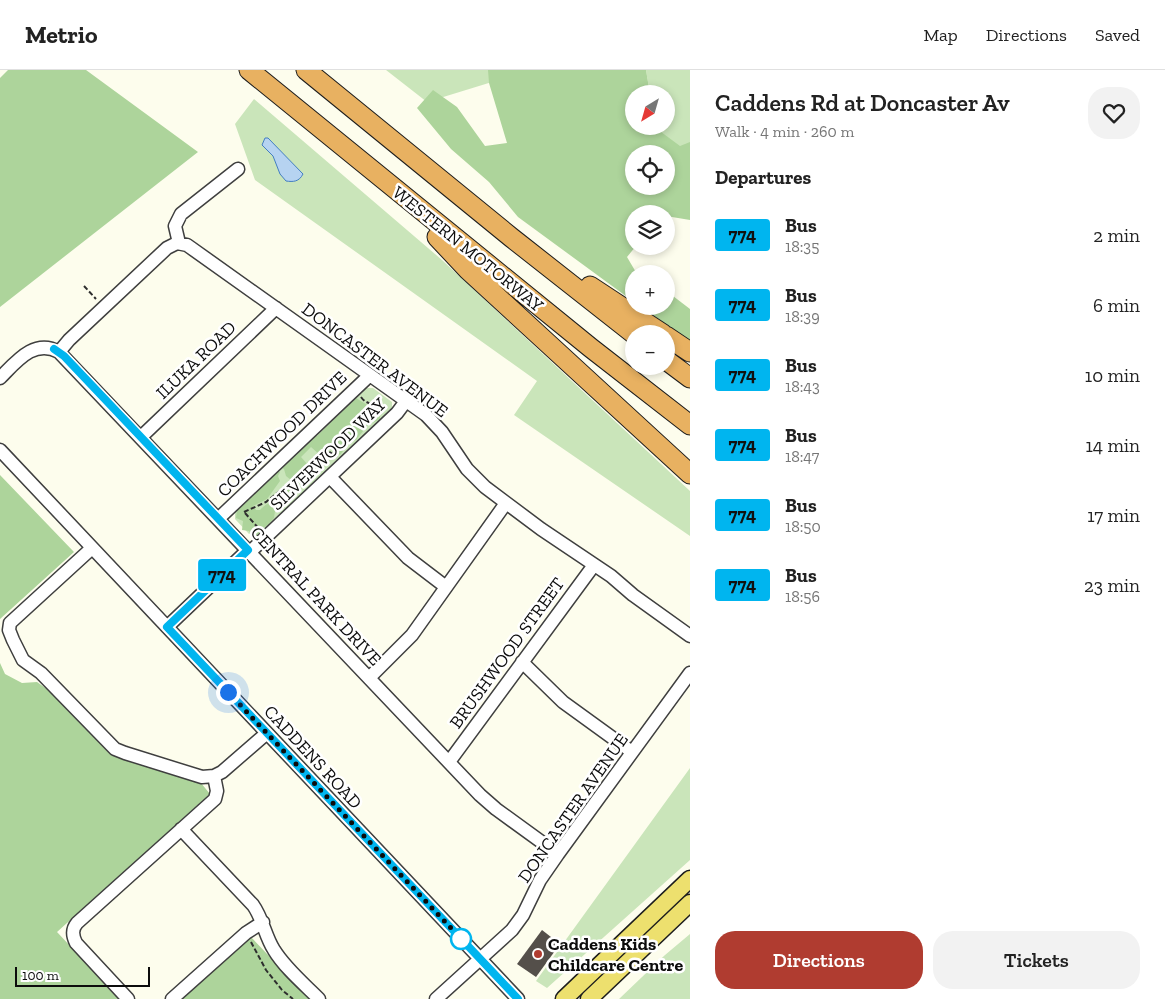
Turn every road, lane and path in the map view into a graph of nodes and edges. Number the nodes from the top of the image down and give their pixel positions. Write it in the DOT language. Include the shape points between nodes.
graph roads {
  1 [pos="249,70"];
  2 [pos="306,70"];
  3 [pos="238,169"];
  4 [pos="381,179"];
  5 [pos="512,238"];
  6 [pos="179,243"];
  7 [pos="84,286"];
  8 [pos="100,303"];
  9 [pos="276,308"];
  10 [pos="650,325"];
  11 [pos="625,327"];
  12 [pos="675,342"];
  13 [pos="59,352"];
  14 [pos="690,352"];
  15 [pos="675,367"];
  16 [pos="370,375"];
  17 [pos="0,378"];
  18 [pos="690,378"];
  19 [pos="356,390"];
  20 [pos="406,401"];
  21 [pos="393,414"];
  22 [pos="690,425"];
  23 [pos="141,437"];
  24 [pos="0,450"];
  25 [pos="342,460"];
  26 [pos="303,472"];
  27 [pos="690,474"];
  28 [pos="330,476"];
  29 [pos="310,484"];
  30 [pos="506,504"];
  31 [pos="240,508"];
  32 [pos="244,512"];
  33 [pos="218,519"];
  34 [pos="265,535"];
  35 [pos="92,548"];
  36 [pos="249,551"];
  37 [pos="594,565"];
  38 [pos="446,586"];
  39 [pos="167,627"];
  40 [pos="690,636"];
  41 [pos="522,662"];
  42 [pos="690,673"];
  43 [pos="369,678"];
  44 [pos="267,733"];
  45 [pos="632,752"];
  46 [pos="449,762"];
  47 [pos="214,776"];
  48 [pos="182,829"];
  49 [pos="558,854"];
  50 [pos="690,879"];
  51 [pos="690,902"];
  52 [pos="263,922"];
  53 [pos="249,937"];
  54 [pos="480,960"];
  55 [pos="128,999"];
  56 [pos="172,999"];
  57 [pos="293,999"];
  58 [pos="319,999"];
  59 [pos="436,999"];
  60 [pos="518,999"];
  61 [pos="564,999"];
  62 [pos="589,999"];
  1 -- 4 [label="highway, WESTERN MOTORWAY"];
  2 -- 5 [label="highway, WESTERN MOTORWAY"];
  3 -- 6 [label="street" via="181,214 175,226"];
  4 -- 22 [label="highway, WESTERN MOTORWAY"];
  4 -- 27 [label="highway" via="468,270"];
  5 -- 10 [label="highway"];
  5 -- 11 [label="highway, WESTERN MOTORWAY"];
  6 -- 9 [label="street, DONCASTER AVENUE" via="191,247"];
  6 -- 13 [label="street" via="163,251"];
  7 -- 8 [label="path"];
  9 -- 16 [label="street, DONCASTER AVENUE"];
  9 -- 23 [label="street, ILUKA ROAD"];
  12 -- 14 [label="highway"];
  13 -- 17 [label="street" via="45,347 34,349"];
  13 -- 23 [label="street, CENTRAL PARK DRIVE"];
  15 -- 18 [label="highway"];
  16 -- 20 [label="street, DONCASTER AVENUE"];
  16 -- 33 [label="street, COACHWOOD DRIVE"];
  19 -- 21 [label="path" via="364,401 380,405"];
  20 -- 28 [label="street, SILVERWOOD WAY"];
  20 -- 30 [label="street, DONCASTER AVENUE" via="434,423 472,475"];
  23 -- 33 [label="street, CENTRAL PARK DRIVE"];
  24 -- 35 [label="street, CADDENS ROAD"];
  25 -- 26 [label="path" via="328,451"];
  26 -- 29 [label="path"];
  26 -- 32 [label="path" via="266,502"];
  28 -- 36 [label="street, SILVERWOOD WAY"];
  28 -- 38 [label="street" via="398,549"];
  30 -- 37 [label="street, DONCASTER AVENUE"];
  30 -- 38 [label="street"];
  31 -- 32 [label="path"];
  32 -- 34 [label="path"];
  33 -- 36 [label="street, CENTRAL PARK DRIVE"];
  35 -- 39 [label="street, CADDENS ROAD"];
  35 -- 47 [label="street" via="10,623 9,630 22,660 41,673 115,749 199,776"];
  36 -- 39 [label="street, SILVERWOOD WAY"];
  36 -- 43 [label="street, CENTRAL PARK DRIVE"];
  37 -- 40 [label="street, DONCASTER AVENUE"];
  37 -- 41 [label="street, BRUSHWOOD STREET"];
  38 -- 43 [label="street" via="406,642"];
  39 -- 44 [label="street, CADDENS ROAD"];
  41 -- 45 [label="street" via="563,702"];
  41 -- 46 [label="street, BRUSHWOOD STREET"];
  42 -- 45 [label="street, DONCASTER AVENUE"];
  43 -- 46 [label="street, CENTRAL PARK DRIVE"];
  44 -- 47 [label="street" via="226,770"];
  44 -- 54 [label="street, CADDENS ROAD"];
  45 -- 49 [label="street, DONCASTER AVENUE"];
  46 -- 49 [label="street, CENTRAL PARK DRIVE" via="490,804"];
  47 -- 48 [label="street" via="217,791 214,799"];
  48 -- 52 [label="street" via="252,905"];
  48 -- 55 [label="street" via="74,928 76,943"];
  49 -- 54 [label="street, DONCASTER AVENUE" via="540,880 520,920"];
  50 -- 61 [label="main road"];
  51 -- 62 [label="main road"];
  52 -- 56 [label="street"];
  52 -- 58 [label="street" via="276,954"];
  53 -- 57 [label="path" via="262,966"];
  54 -- 59 [label="street, DONCASTER AVENUE"];
  54 -- 60 [label="street, CADDENS ROAD"];
}
